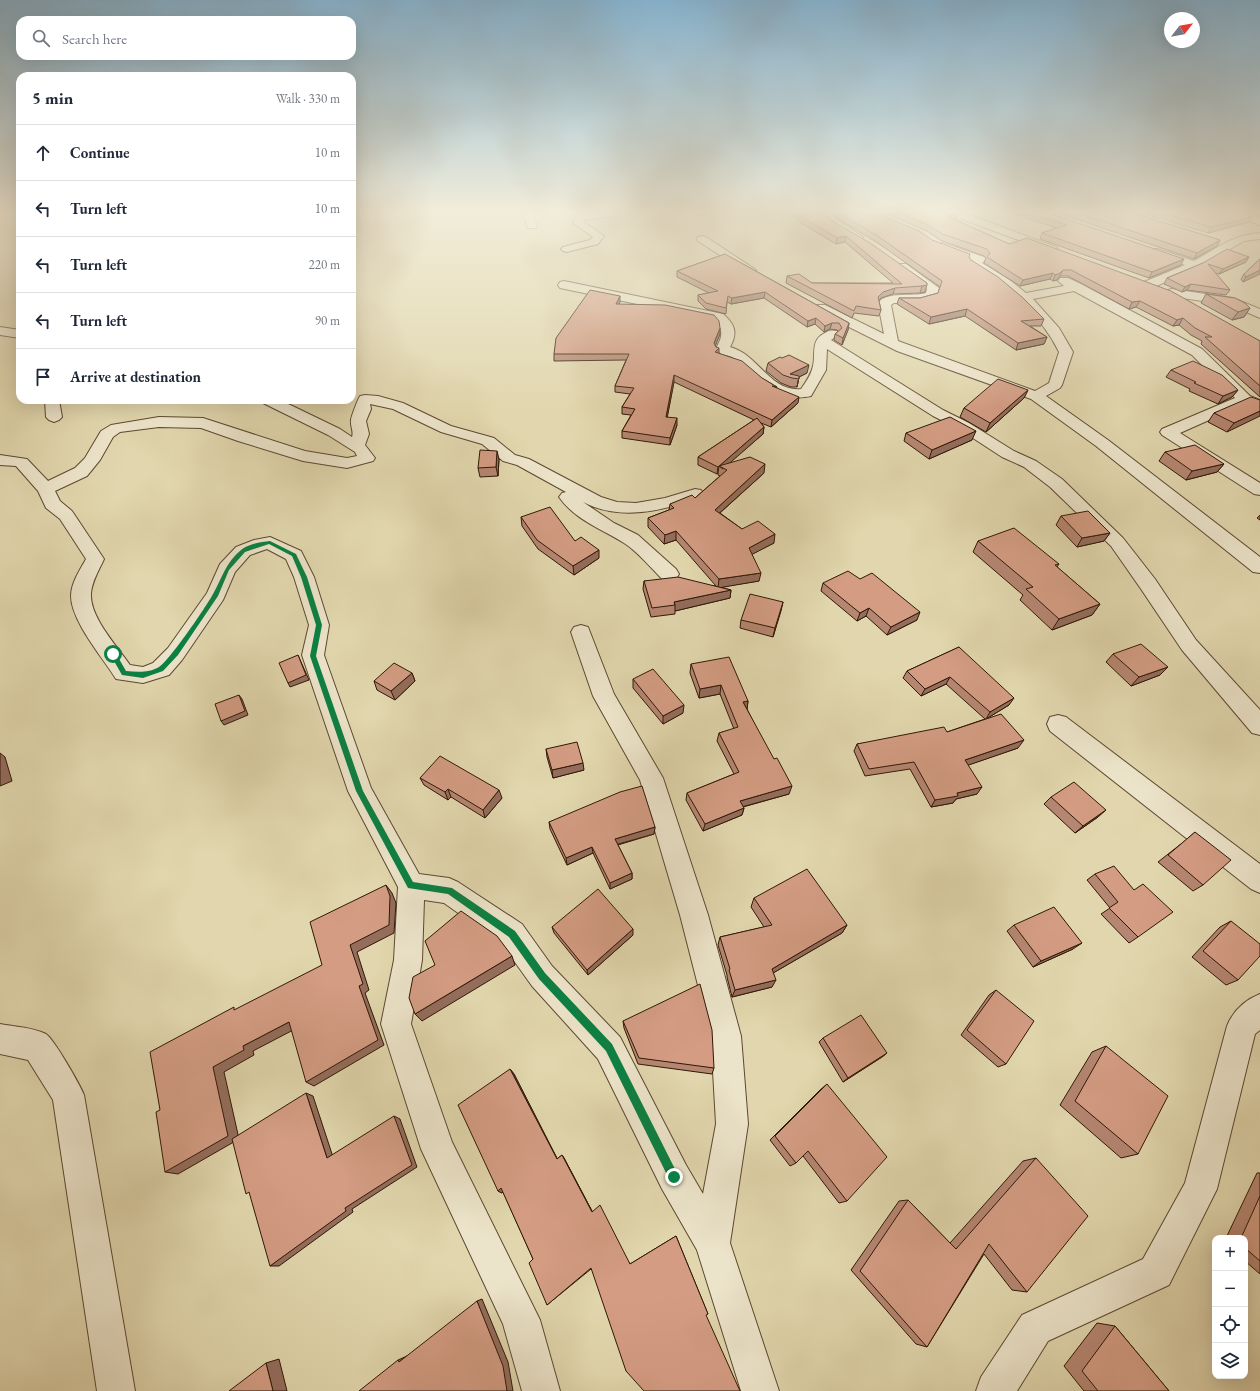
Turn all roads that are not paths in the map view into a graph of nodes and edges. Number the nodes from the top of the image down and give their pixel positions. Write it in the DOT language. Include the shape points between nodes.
graph roads {
  1 [pos="919,278"];
  2 [pos="1000,278"];
  3 [pos="1165,278"];
  4 [pos="1134,279"];
  5 [pos="1064,281"];
  6 [pos="1148,285"];
  7 [pos="564,286"];
  8 [pos="1077,287"];
  9 [pos="1172,293"];
  10 [pos="1024,296"];
  11 [pos="808,301"];
  12 [pos="1204,311"];
  13 [pos="1260,314"];
  14 [pos="863,329"];
  15 [pos="0,331"];
  16 [pos="16,333"];
  17 [pos="823,341"];
  18 [pos="892,343"];
  19 [pos="1036,396"];
  20 [pos="1245,399"];
  21 [pos="52,404"];
  22 [pos="276,404"];
  23 [pos="1260,405"];
  24 [pos="54,417"];
  25 [pos="357,446"];
  26 [pos="0,460"];
  27 [pos="557,481"];
  28 [pos="46,489"];
  29 [pos="1260,490"];
  30 [pos="695,494"];
  31 [pos="1260,567"];
  32 [pos="669,574"];
  33 [pos="581,632"];
  34 [pos="1058,724"];
  35 [pos="1260,726"];
  36 [pos="1260,880"];
  37 [pos="411,886"];
  38 [pos="1260,1009"];
  39 [pos="0,1039"];
  40 [pos="712,1243"];
  41 [pos="116,1391"];
  42 [pos="541,1391"];
  43 [pos="760,1391"];
  44 [pos="995,1391"];
  1 -- 18 [label="street" via="933,288 932,295 918,299 892,299 884,303"];
  2 -- 10 [label="street"];
  3 -- 6 [label="street"];
  4 -- 6 [label="street"];
  5 -- 8 [label="street"];
  6 -- 9 [label="street"];
  7 -- 17 [label="street" via="718,317 729,329 728,339 722,350 734,352 743,358 768,382 784,393 806,393 820,367 819,348"];
  8 -- 10 [label="street"];
  8 -- 20 [label="street" via="1197,352"];
  9 -- 12 [label="street"];
  9 -- 13 [label="street" via="1233,302"];
  10 -- 19 [label="street" via="1053,329 1066,352 1055,385"];
  11 -- 14 [label="street"];
  14 -- 17 [label="street" via="840,331"];
  14 -- 18 [label="street"];
  15 -- 16 [label="street"];
  17 -- 35 [label="street" via="938,413 1030,464 1056,482 1117,542 1189,645"];
  18 -- 19 [label="street"];
  19 -- 31 [label="street" via="1102,442"];
  20 -- 23 [label="street"];
  20 -- 29 [label="street" via="1168,432"];
  21 -- 24 [label="street"];
  22 -- 25 [label="street"];
  25 -- 27 [label="street" via="361,434 358,421 365,399 378,400 398,406 446,429 488,441 509,458 523,462"];
  25 -- 28 [label="street" via="367,458 347,463 304,456 203,423 159,422 116,428 107,434 92,460 81,472"];
  26 -- 28 [label="street" via="21,462"];
  27 -- 30 [label="street" via="595,501 624,507 636,508 668,503"];
  27 -- 32 [label="street" via="563,492 582,510 608,527 632,538"];
  28 -- 37 [label="street" via="52,504 66,515 95,559 81,596 85,614 124,673 143,675 161,669 175,654 216,595 227,569 243,551 270,543 294,555 304,577 319,625 313,656 360,791"];
  33 -- 40 [label="street" via="604,696 651,778 694,915 726,1036 732,1124"];
  34 -- 36 [label="street"];
  37 -- 40 [label="street" via="449,891 512,934 542,976 609,1048 674,1177"];
  37 -- 42 [label="street" via="408,960 396,1024 438,1149 521,1320"];
  38 -- 44 [label="street" via="1242,1026 1200,1189 1156,1272 1035,1328"];
  39 -- 41 [label="street" via="36,1046 68,1095"];
  40 -- 43 [label="street"];
}
